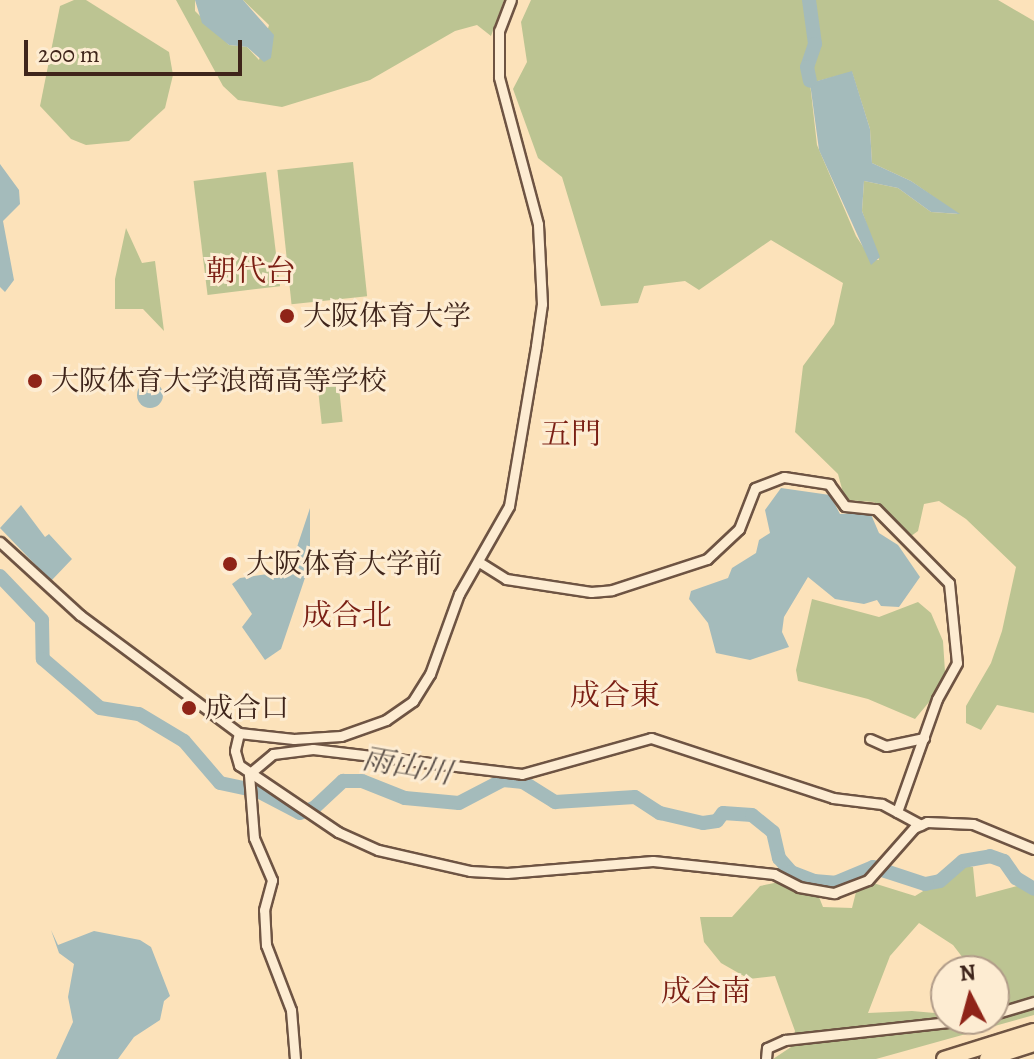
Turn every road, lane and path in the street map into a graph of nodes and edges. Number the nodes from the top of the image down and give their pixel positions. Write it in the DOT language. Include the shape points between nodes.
graph roads {
  1 [pos="511,0"];
  2 [pos="0,542"];
  3 [pos="479,562"];
  4 [pos="239,733"];
  5 [pos="924,738"];
  6 [pos="870,739"];
  7 [pos="249,774"];
  8 [pos="897,812"];
  9 [pos="921,825"];
  10 [pos="1034,849"];
  11 [pos="1034,1002"];
  12 [pos="1010,1009"];
  13 [pos="930,1024"];
  14 [pos="1034,1031"];
  15 [pos="1034,1044"];
  16 [pos="295,1059"];
  17 [pos="766,1059"];
  18 [pos="944,1059"];
  19 [pos="987,1059"];
  1 -- 3 [label="street" via="499,31 499,77 536,212 542,304 511,497"];
  2 -- 4 [label="street" via="80,615"];
  3 -- 4 [label="street" via="459,594 423,688 402,711 341,736 294,739"];
  3 -- 5 [label="street" via="506,579 591,592 621,588 707,559 739,529 755,488 784,477 829,484 845,506 876,509 949,583 957,663"];
  4 -- 7 [label="street" via="236,759"];
  5 -- 6 [label="street" via="886,746"];
  5 -- 8 [label="street"];
  7 -- 8 [label="street" via="273,754 298,749 532,773 651,738 833,798 882,804"];
  7 -- 9 [label="street" via="359,843 488,873 653,861 774,874 799,887 834,893 868,880"];
  7 -- 16 [label="street" via="254,838 272,880 264,910 266,945 291,1010"];
  8 -- 9 [label="street"];
  9 -- 10 [label="street" via="973,824"];
  11 -- 12 [label="street"];
  13 -- 17 [label="street" via="785,1040 767,1048"];
  14 -- 18 [label="highway"];
  15 -- 19 [label="highway"];
}
